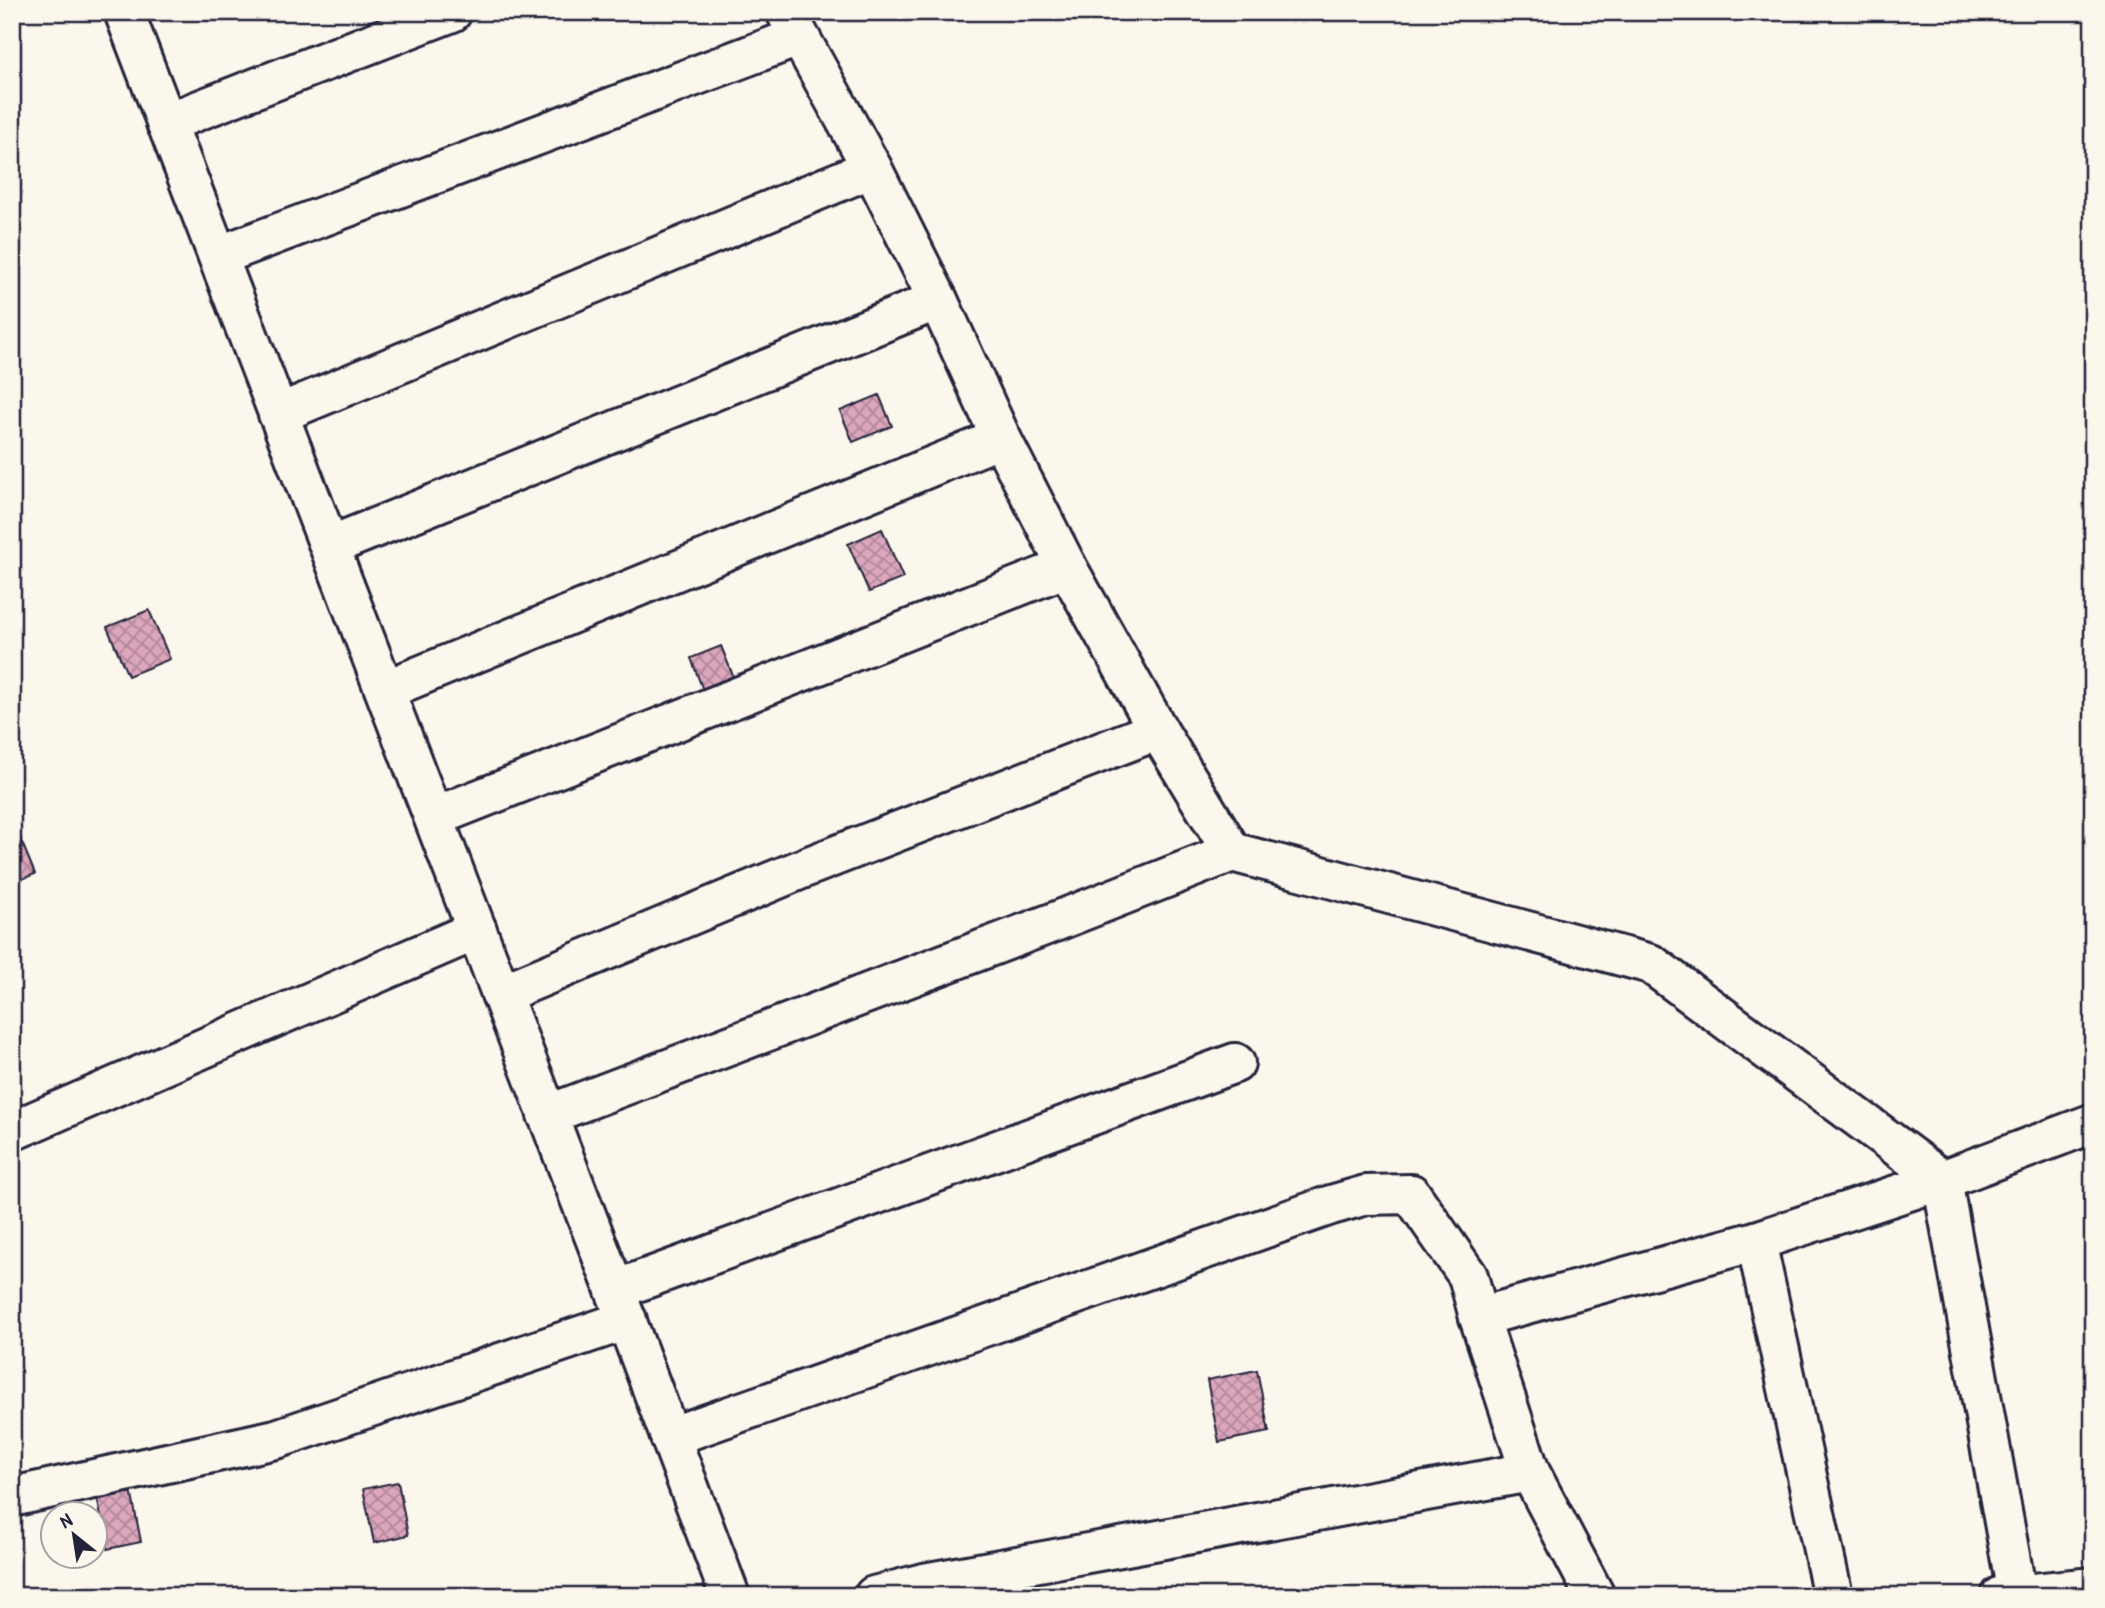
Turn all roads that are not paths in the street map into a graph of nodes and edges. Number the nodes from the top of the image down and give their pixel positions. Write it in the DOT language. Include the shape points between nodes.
graph roads {
  1 [pos="124,12"];
  2 [pos="452,12"];
  3 [pos="792,25"];
  4 [pos="166,123"];
  5 [pos="872,168"];
  6 [pos="218,256"];
  7 [pos="938,300"];
  8 [pos="278,414"];
  9 [pos="1001,438"];
  10 [pos="330,546"];
  11 [pos="1068,567"];
  12 [pos="385,690"];
  13 [pos="1158,730"];
  14 [pos="434,817"];
  15 [pos="1232,852"];
  16 [pos="477,930"];
  17 [pos="501,994"];
  18 [pos="1235,1063"];
  19 [pos="547,1115"];
  20 [pos="2091,1124"];
  21 [pos="12,1131"];
  22 [pos="1942,1180"];
  23 [pos="1756,1241"];
  24 [pos="621,1305"];
  25 [pos="1479,1317"];
  26 [pos="670,1437"];
  27 [pos="1530,1472"];
  28 [pos="12,1497"];
  29 [pos="2093,1587"];
  30 [pos="2009,1595"];
  31 [pos="730,1596"];
  32 [pos="874,1596"];
  33 [pos="1595,1596"];
  34 [pos="1833,1596"];
  1 -- 4 [label="street"];
  2 -- 4 [label="street"];
  3 -- 5 [label="street"];
  3 -- 6 [label="street"];
  4 -- 6 [label="street"];
  5 -- 7 [label="street"];
  5 -- 8 [label="street"];
  6 -- 8 [label="street"];
  7 -- 9 [label="street"];
  7 -- 10 [label="street"];
  8 -- 10 [label="street"];
  9 -- 11 [label="street"];
  9 -- 12 [label="street"];
  10 -- 12 [label="street"];
  11 -- 13 [label="street"];
  11 -- 14 [label="street"];
  12 -- 14 [label="street"];
  13 -- 15 [label="street"];
  13 -- 17 [label="street" via="810,866"];
  14 -- 16 [label="street"];
  15 -- 19 [label="street"];
  15 -- 22 [label="street" via="1651,964"];
  16 -- 17 [label="street"];
  16 -- 21 [label="street"];
  17 -- 19 [label="street"];
  18 -- 24 [label="street"];
  19 -- 24 [label="street"];
  20 -- 22 [label="street"];
  22 -- 23 [label="street"];
  22 -- 30 [label="street"];
  23 -- 25 [label="street"];
  23 -- 34 [label="street"];
  24 -- 26 [label="street"];
  24 -- 28 [label="street" via="276,1439"];
  25 -- 26 [label="street" via="1468,1276 1410,1194 1366,1195"];
  25 -- 27 [label="street"];
  26 -- 31 [label="street"];
  27 -- 32 [label="street" via="923,1583"];
  27 -- 33 [label="street"];
  29 -- 30 [label="street"];
}
